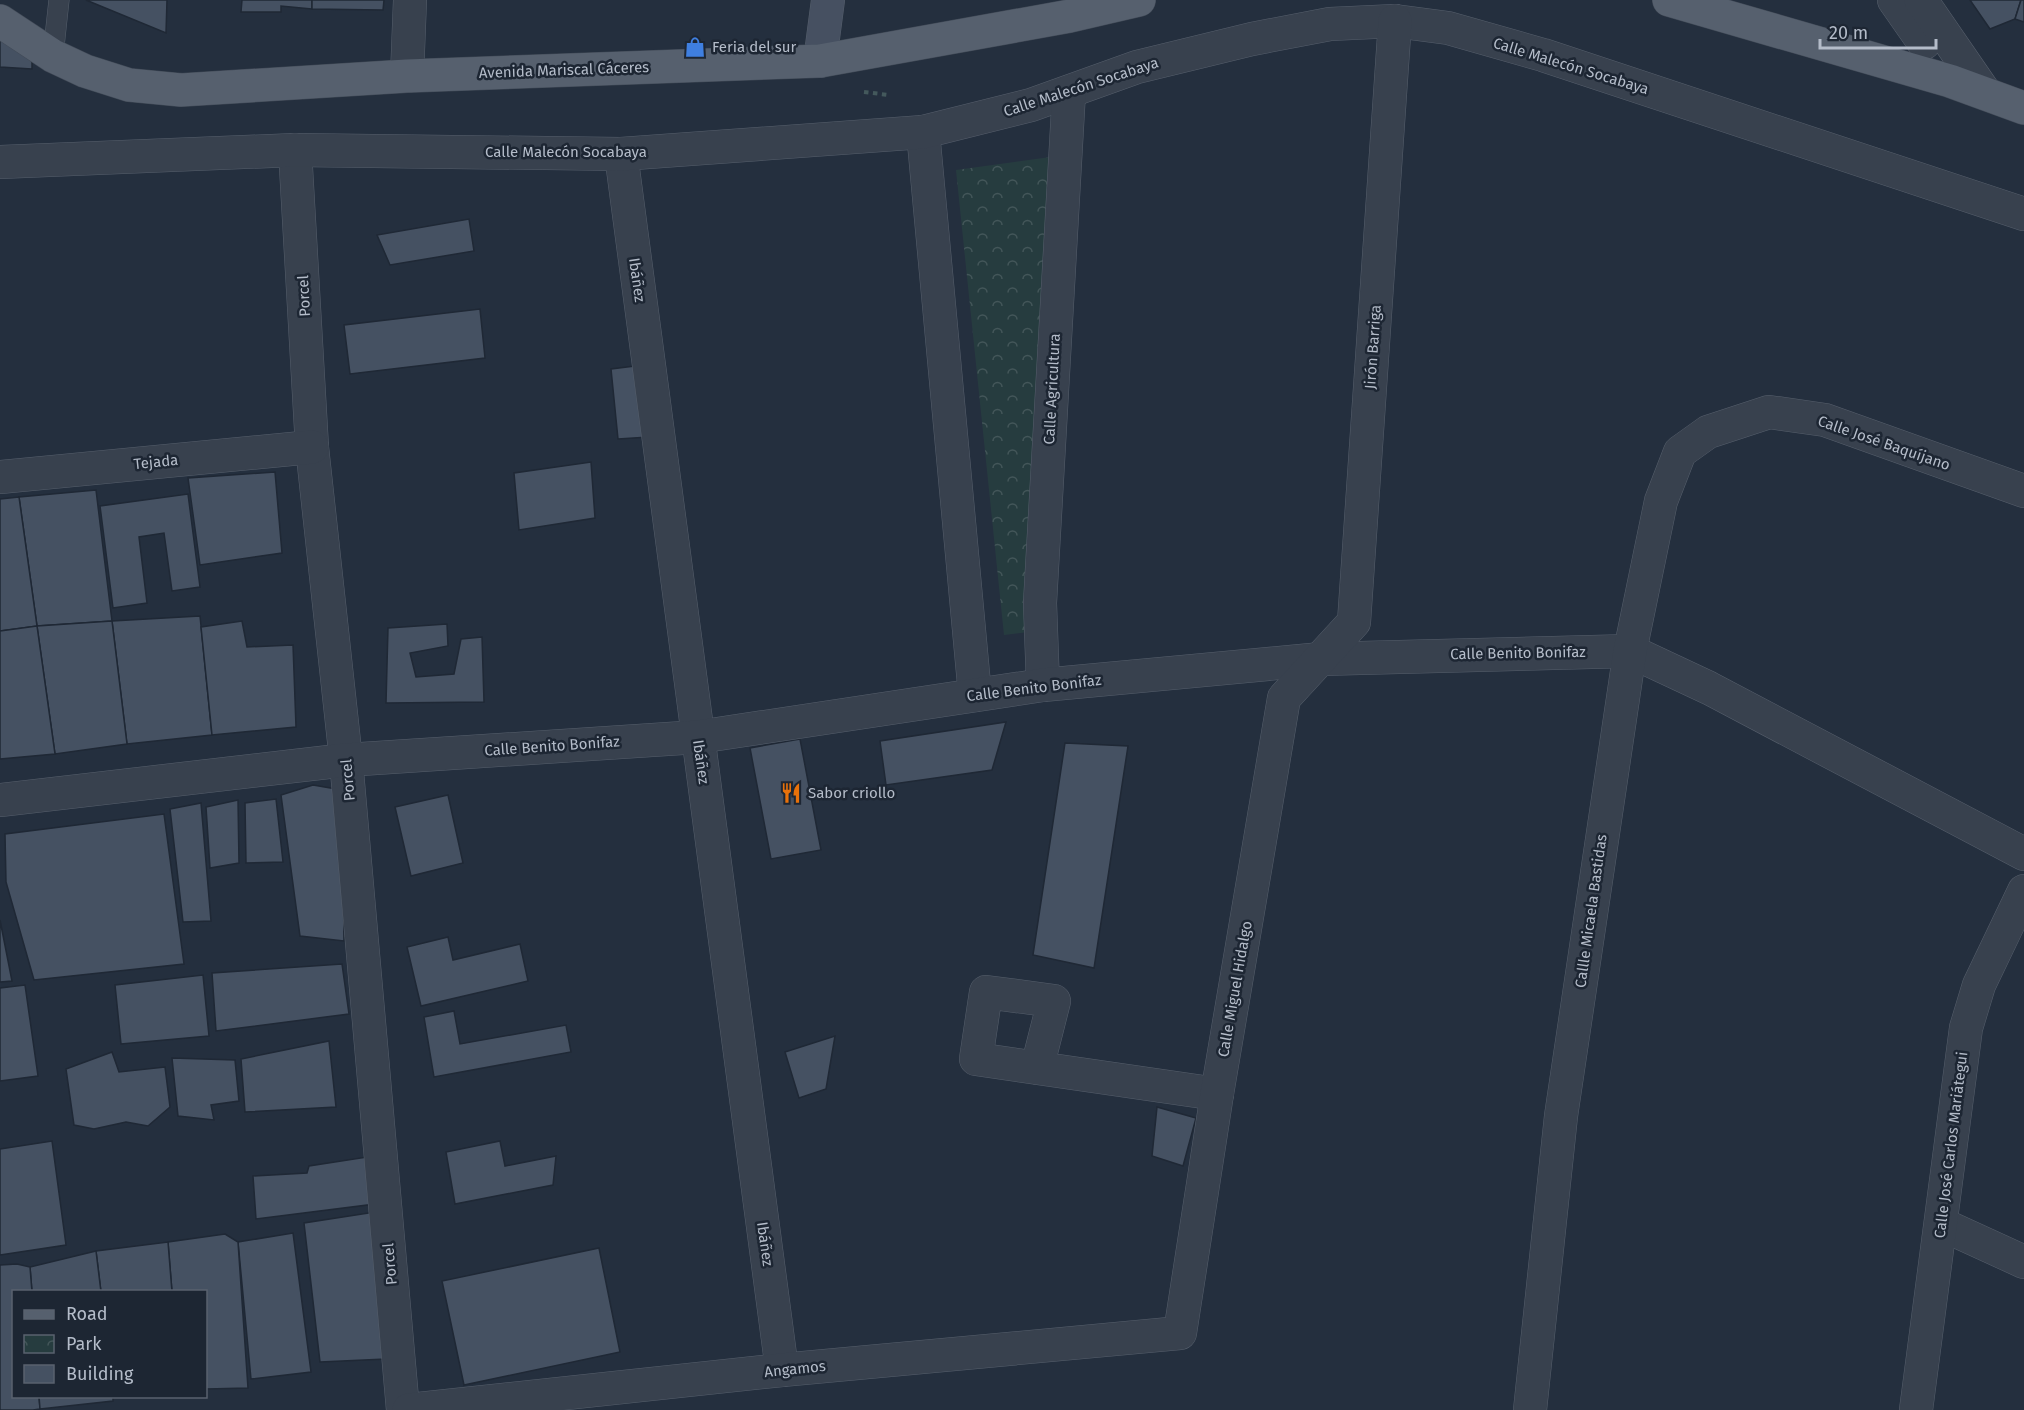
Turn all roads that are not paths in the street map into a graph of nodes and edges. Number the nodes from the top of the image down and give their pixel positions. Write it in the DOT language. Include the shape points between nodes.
graph roads {
  1 [pos="59,0"];
  2 [pos="410,0"];
  3 [pos="828,0"];
  4 [pos="1139,0"];
  5 [pos="1669,0"];
  6 [pos="1894,0"];
  7 [pos="1921,0"];
  8 [pos="0,21"];
  9 [pos="1395,21"];
  10 [pos="53,56"];
  11 [pos="820,61"];
  12 [pos="407,76"];
  13 [pos="1950,81"];
  14 [pos="1069,92"];
  15 [pos="1984,93"];
  16 [pos="2024,108"];
  17 [pos="922,132"];
  18 [pos="296,150"];
  19 [pos="621,154"];
  20 [pos="0,162"];
  21 [pos="2024,214"];
  22 [pos="1708,432"];
  23 [pos="312,447"];
  24 [pos="0,477"];
  25 [pos="2024,491"];
  26 [pos="1630,651"];
  27 [pos="1321,659"];
  28 [pos="1043,685"];
  29 [pos="975,695"];
  30 [pos="698,737"];
  31 [pos="346,760"];
  32 [pos="0,800"];
  33 [pos="2024,854"];
  34 [pos="2024,891"];
  35 [pos="1037,1068"];
  36 [pos="1217,1094"];
  37 [pos="1941,1224"];
  38 [pos="2024,1262"];
  39 [pos="1180,1333"];
  40 [pos="782,1370"];
  41 [pos="403,1410"];
  42 [pos="410,1410"];
  43 [pos="1530,1410"];
  44 [pos="1916,1410"];
  1 -- 10 [label="lane"];
  2 -- 12 [label="street"];
  3 -- 11 [label="main road"];
  4 -- 11 [label="main road, Avenida Mariscal Cáceres"];
  5 -- 13 [label="main road"];
  6 -- 13 [label="street"];
  7 -- 15 [label="street"];
  8 -- 10 [label="main road, Avenida Mariscal Cáceres"];
  9 -- 14 [label="street, Calle Malecón Socabaya" via="1330,24 1252,39 1137,67"];
  9 -- 21 [label="street, Calle Malecón Socabaya" via="1448,28 1543,55"];
  9 -- 27 [label="street, Jirón Barriga" via="1354,622"];
  10 -- 12 [label="main road, Avenida Mariscal Cáceres" via="129,85 181,90"];
  11 -- 12 [label="main road, Avenida Mariscal Cáceres"];
  13 -- 15 [label="main road"];
  14 -- 17 [label="street, Calle Malecón Socabaya"];
  14 -- 28 [label="street, Calle Agricultura" via="1040,603"];
  15 -- 16 [label="main road"];
  17 -- 19 [label="street, Calle Malecón Socabaya"];
  17 -- 29 [label="street"];
  18 -- 19 [label="street, Calle Malecón Socabaya"];
  18 -- 20 [label="street, Calle Malecón Socabaya"];
  18 -- 23 [label="street, Porcel"];
  19 -- 30 [label="street, Ibáñez"];
  22 -- 25 [label="street, Calle José Baquíjano" via="1769,412 1825,420"];
  22 -- 26 [label="street, Callle Micaela Bastidas" via="1680,452 1661,501"];
  23 -- 24 [label="street, Tejada"];
  23 -- 31 [label="street, Porcel"];
  26 -- 27 [label="street, Calle Benito Bonifaz"];
  26 -- 33 [label="street, Calle Benito Bonifaz" via="1709,688"];
  26 -- 43 [label="street, Callle Micaela Bastidas" via="1561,1116"];
  27 -- 28 [label="street, Calle Benito Bonifaz"];
  27 -- 36 [label="street, Calle Miguel Hidalgo" via="1284,698"];
  28 -- 29 [label="street, Calle Benito Bonifaz"];
  29 -- 30 [label="street, Calle Benito Bonifaz"];
  30 -- 31 [label="street, Calle Benito Bonifaz"];
  30 -- 40 [label="street, Ibáñez"];
  31 -- 32 [label="street, Calle Benito Bonifaz"];
  31 -- 41 [label="street, Porcel"];
  34 -- 37 [label="street, Calle José Carlos Mariátegui" via="1979,985 1966,1028"];
  35 -- 36 [label="street"];
  36 -- 39 [label="street, Calle Miguel Hidalgo"];
  37 -- 38 [label="street"];
  37 -- 44 [label="street, Calle José Carlos Mariátegui"];
  39 -- 40 [label="street, Angamos"];
  40 -- 42 [label="street, Angamos"];
}
